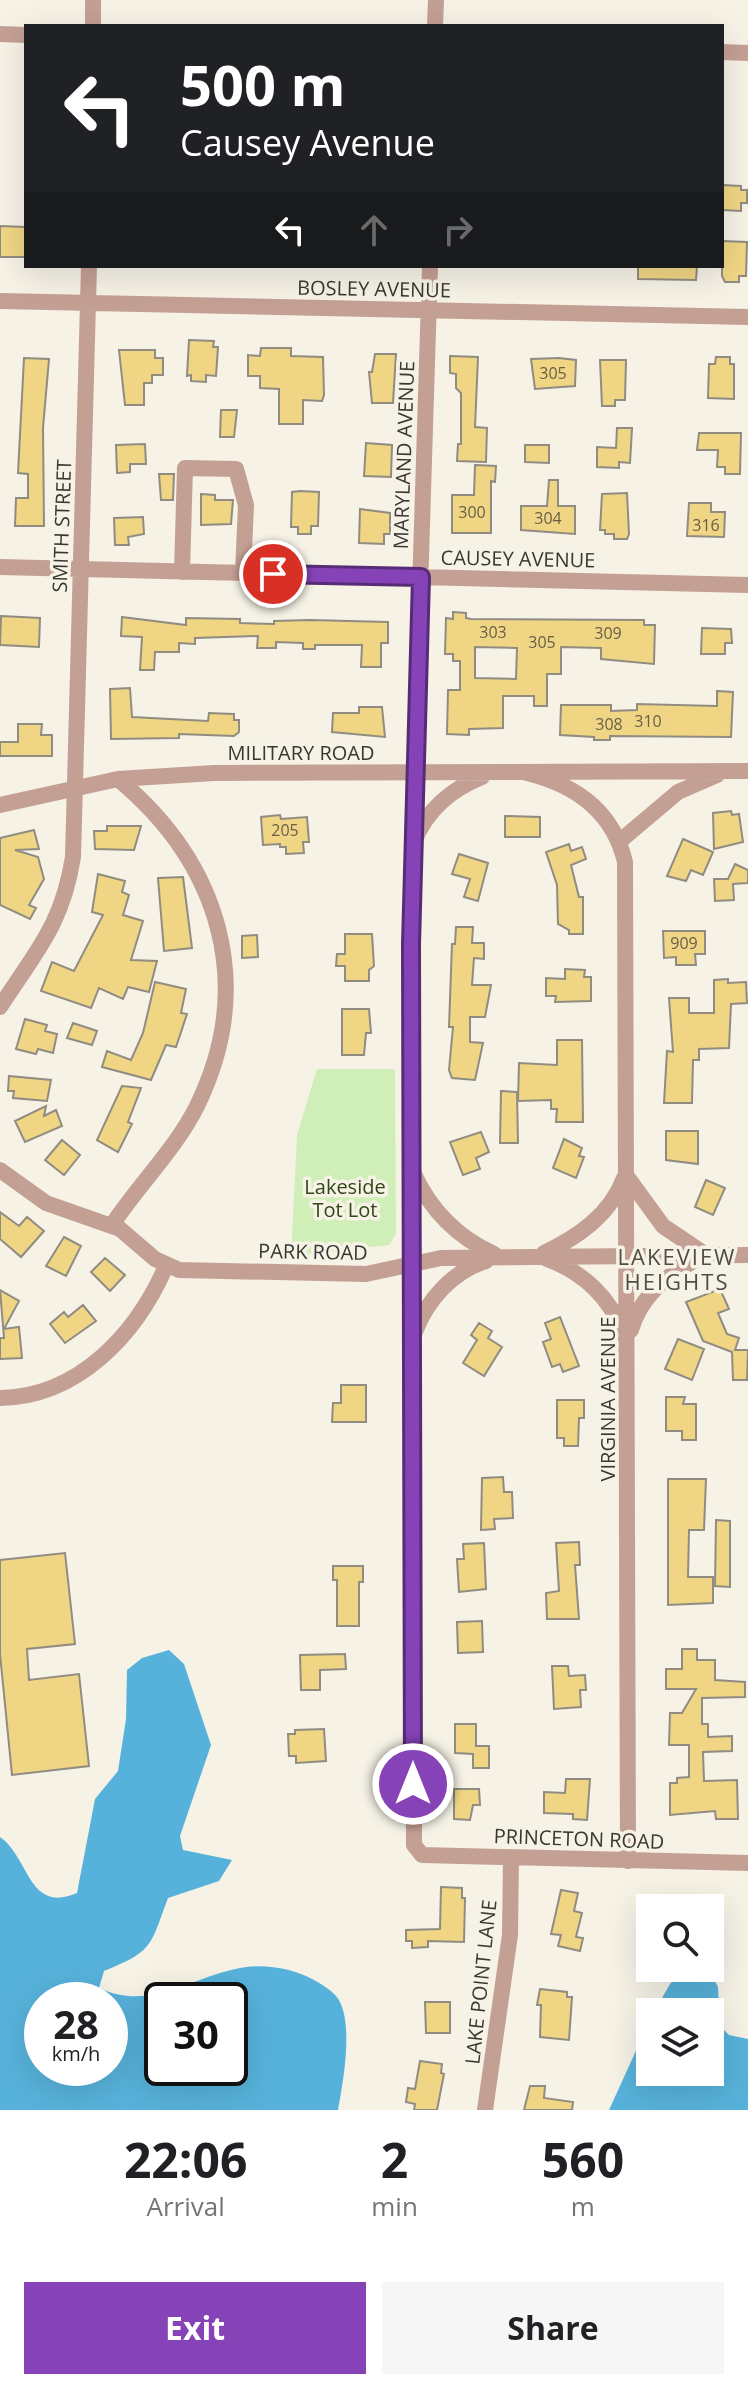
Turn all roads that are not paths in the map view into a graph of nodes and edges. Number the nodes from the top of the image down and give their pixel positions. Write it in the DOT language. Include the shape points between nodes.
graph roads {
  1 [pos="93,0"];
  2 [pos="436,0"];
  3 [pos="93,24"];
  4 [pos="435,24"];
  5 [pos="0,34"];
  6 [pos="24,35"];
  7 [pos="724,52"];
  8 [pos="748,53"];
  9 [pos="89,268"];
  10 [pos="430,268"];
  11 [pos="0,301"];
  12 [pos="89,303"];
  13 [pos="429,310"];
  14 [pos="748,317"];
  15 [pos="0,567"];
  16 [pos="81,570"];
  17 [pos="182,572"];
  18 [pos="243,573"];
  19 [pos="421,577"];
  20 [pos="748,585"];
  21 [pos="729,771"];
  22 [pos="748,771"];
  23 [pos="499,773"];
  24 [pos="527,773"];
  25 [pos="414,774"];
  26 [pos="118,779"];
  27 [pos="75,787"];
  28 [pos="0,805"];
  29 [pos="620,841"];
  30 [pos="412,848"];
  31 [pos="0,1007"];
  32 [pos="412,1169"];
  33 [pos="1,1170"];
  34 [pos="626,1173"];
  35 [pos="112,1225"];
  36 [pos="627,1255"];
  37 [pos="707,1255"];
  38 [pos="748,1255"];
  39 [pos="537,1256"];
  40 [pos="499,1257"];
  41 [pos="412,1264"];
  42 [pos="166,1266"];
  43 [pos="412,1341"];
  44 [pos="628,1345"];
  45 [pos="0,1398"];
  46 [pos="414,1845"];
  47 [pos="511,1857"];
  48 [pos="628,1861"];
  49 [pos="748,1863"];
  50 [pos="485,2110"];
  1 -- 3 [label="street"];
  2 -- 4 [label="street"];
  5 -- 6 [label="street"];
  7 -- 8 [label="street"];
  9 -- 12 [label="street, SMITH STREET"];
  10 -- 13 [label="street, MARYLAND AVENUE"];
  11 -- 12 [label="street, BOSLEY AVENUE"];
  12 -- 13 [label="street, BOSLEY AVENUE"];
  12 -- 16 [label="street, SMITH STREET"];
  13 -- 14 [label="street, BOSLEY AVENUE"];
  13 -- 19 [label="street, MARYLAND AVENUE"];
  15 -- 16 [label="street, CAUSEY AVENUE"];
  16 -- 17 [label="street, CAUSEY AVENUE"];
  16 -- 27 [label="street, SMITH STREET"];
  17 -- 18 [label="street, CAUSEY AVENUE"];
  17 -- 18 [label="street" via="185,468 236,469 246,505"];
  18 -- 19 [label="street, CAUSEY AVENUE"];
  19 -- 20 [label="street, CAUSEY AVENUE"];
  19 -- 25 [label="street, MARYLAND AVENUE"];
  21 -- 22 [label="street, MILITARY ROAD"];
  21 -- 24 [label="street, MILITARY ROAD"];
  21 -- 29 [label="street" via="678,792"];
  23 -- 24 [label="street, MILITARY ROAD"];
  23 -- 25 [label="street, MILITARY ROAD"];
  23 -- 30 [label="street" via="445,798"];
  24 -- 29 [label="street" via="583,797 602,812"];
  25 -- 26 [label="street, MILITARY ROAD" via="214,773"];
  25 -- 30 [label="street, MARYLAND AVENUE"];
  26 -- 27 [label="street, MILITARY ROAD"];
  26 -- 35 [label="street" via="170,828 205,884 221,940 224,1005 216,1055 197,1106"];
  27 -- 28 [label="street, MILITARY ROAD"];
  27 -- 31 [label="street, SMITH STREET" via="73,857 62,905 35,959"];
  29 -- 34 [label="street, VIRGINIA AVENUE" via="625,862"];
  30 -- 32 [label="street, MARYLAND AVENUE"];
  32 -- 40 [label="street" via="440,1216 457,1233"];
  32 -- 41 [label="street, MARYLAND AVENUE"];
  33 -- 35 [label="street" via="46,1203"];
  34 -- 36 [label="street, VIRGINIA AVENUE"];
  34 -- 37 [label="street" via="663,1226"];
  34 -- 39 [label="street" via="603,1214"];
  35 -- 42 [label="street"];
  36 -- 37 [label="street, PARK ROAD"];
  36 -- 39 [label="street, PARK ROAD"];
  36 -- 44 [label="street, VIRGINIA AVENUE"];
  37 -- 38 [label="street, PARK ROAD"];
  37 -- 44 [label="street" via="650,1295"];
  39 -- 40 [label="street, PARK ROAD"];
  39 -- 44 [label="street" via="596,1289"];
  40 -- 41 [label="street, PARK ROAD"];
  40 -- 43 [label="street" via="461,1272 445,1286 421,1317"];
  41 -- 42 [label="street, PARK ROAD" via="366,1274"];
  41 -- 43 [label="street, MARYLAND AVENUE"];
  42 -- 45 [label="street" via="142,1312 105,1355 53,1387"];
  43 -- 46 [label="street, MARYLAND AVENUE"];
  44 -- 48 [label="street, VIRGINIA AVENUE"];
  46 -- 47 [label="street, PRINCETON ROAD" via="422,1855"];
  47 -- 48 [label="street, PRINCETON ROAD"];
  47 -- 50 [label="street, LAKE POINT LANE" via="510,1935"];
  48 -- 49 [label="street, PRINCETON ROAD"];
}
